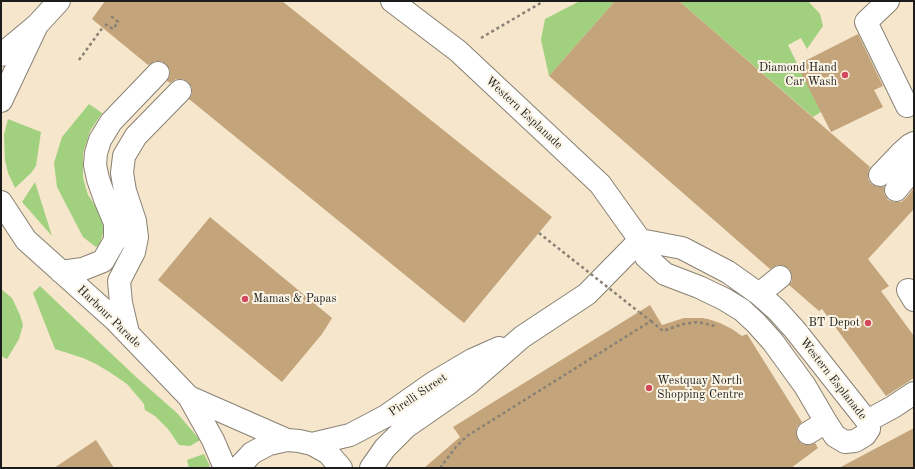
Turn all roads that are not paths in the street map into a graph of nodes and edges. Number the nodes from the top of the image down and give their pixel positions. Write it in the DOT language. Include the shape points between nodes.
graph roads {
  1 [pos="59,1"];
  2 [pos="392,1"];
  3 [pos="888,1"];
  4 [pos="37,25"];
  5 [pos="2,52"];
  6 [pos="158,73"];
  7 [pos="180,91"];
  8 [pos="1,101"];
  9 [pos="907,106"];
  10 [pos="914,143"];
  11 [pos="914,168"];
  12 [pos="880,175"];
  13 [pos="896,190"];
  14 [pos="1,202"];
  15 [pos="1,230"];
  16 [pos="26,240"];
  17 [pos="640,240"];
  18 [pos="61,272"];
  19 [pos="780,277"];
  20 [pos="759,294"];
  21 [pos="128,333"];
  22 [pos="522,337"];
  23 [pos="914,393"];
  24 [pos="189,397"];
  25 [pos="869,435"];
  26 [pos="287,440"];
  27 [pos="312,444"];
  28 [pos="225,468"];
  29 [pos="238,468"];
  30 [pos="341,468"];
  31 [pos="371,468"];
  1 -- 4 [label="street"];
  2 -- 17 [label="street, Western Esplanade" via="458,51 600,184"];
  3 -- 9 [label="street" via="866,22"];
  4 -- 5 [label="street"];
  4 -- 8 [label="street"];
  6 -- 18 [label="street" via="111,122 100,140 96,153 98,179 115,223 115,240 102,261 83,269"];
  7 -- 21 [label="street" via="136,136 124,156 122,173 125,191 136,221 137,237 134,252 119,281"];
  10 -- 12 [label="street"];
  11 -- 13 [label="street"];
  14 -- 16 [label="street, Harbour Parade"];
  15 -- 16 [label="street, Harbour Parade"];
  16 -- 18 [label="street, Harbour Parade"];
  17 -- 20 [label="street, Western Esplanade" via="682,248 728,272"];
  17 -- 22 [label="street, Pirelli Street" via="587,294"];
  17 -- 25 [label="street, Western Esplanade" via="646,257 665,274 724,299 756,323 772,342 773,359 805,386 817,427 845,442"];
  18 -- 21 [label="street, Harbour Parade"];
  19 -- 20 [label="street"];
  20 -- 25 [label="street, Western Esplanade" via="795,330"];
  21 -- 24 [label="street, Harbour Parade"];
  22 -- 27 [label="street, Pirelli Street" via="472,360 433,383 386,416 350,435"];
  22 -- 31 [label="street, Pirelli Street" via="468,384 406,427 385,448"];
  23 -- 25 [label="street" via="893,406"];
  24 -- 26 [label="street, Harbour Parade"];
  24 -- 28 [label="street, Harbour Parade"];
  26 -- 27 [label="street"];
  26 -- 29 [label="street" via="269,444 252,453"];
  27 -- 30 [label="street" via="328,453"];
}
